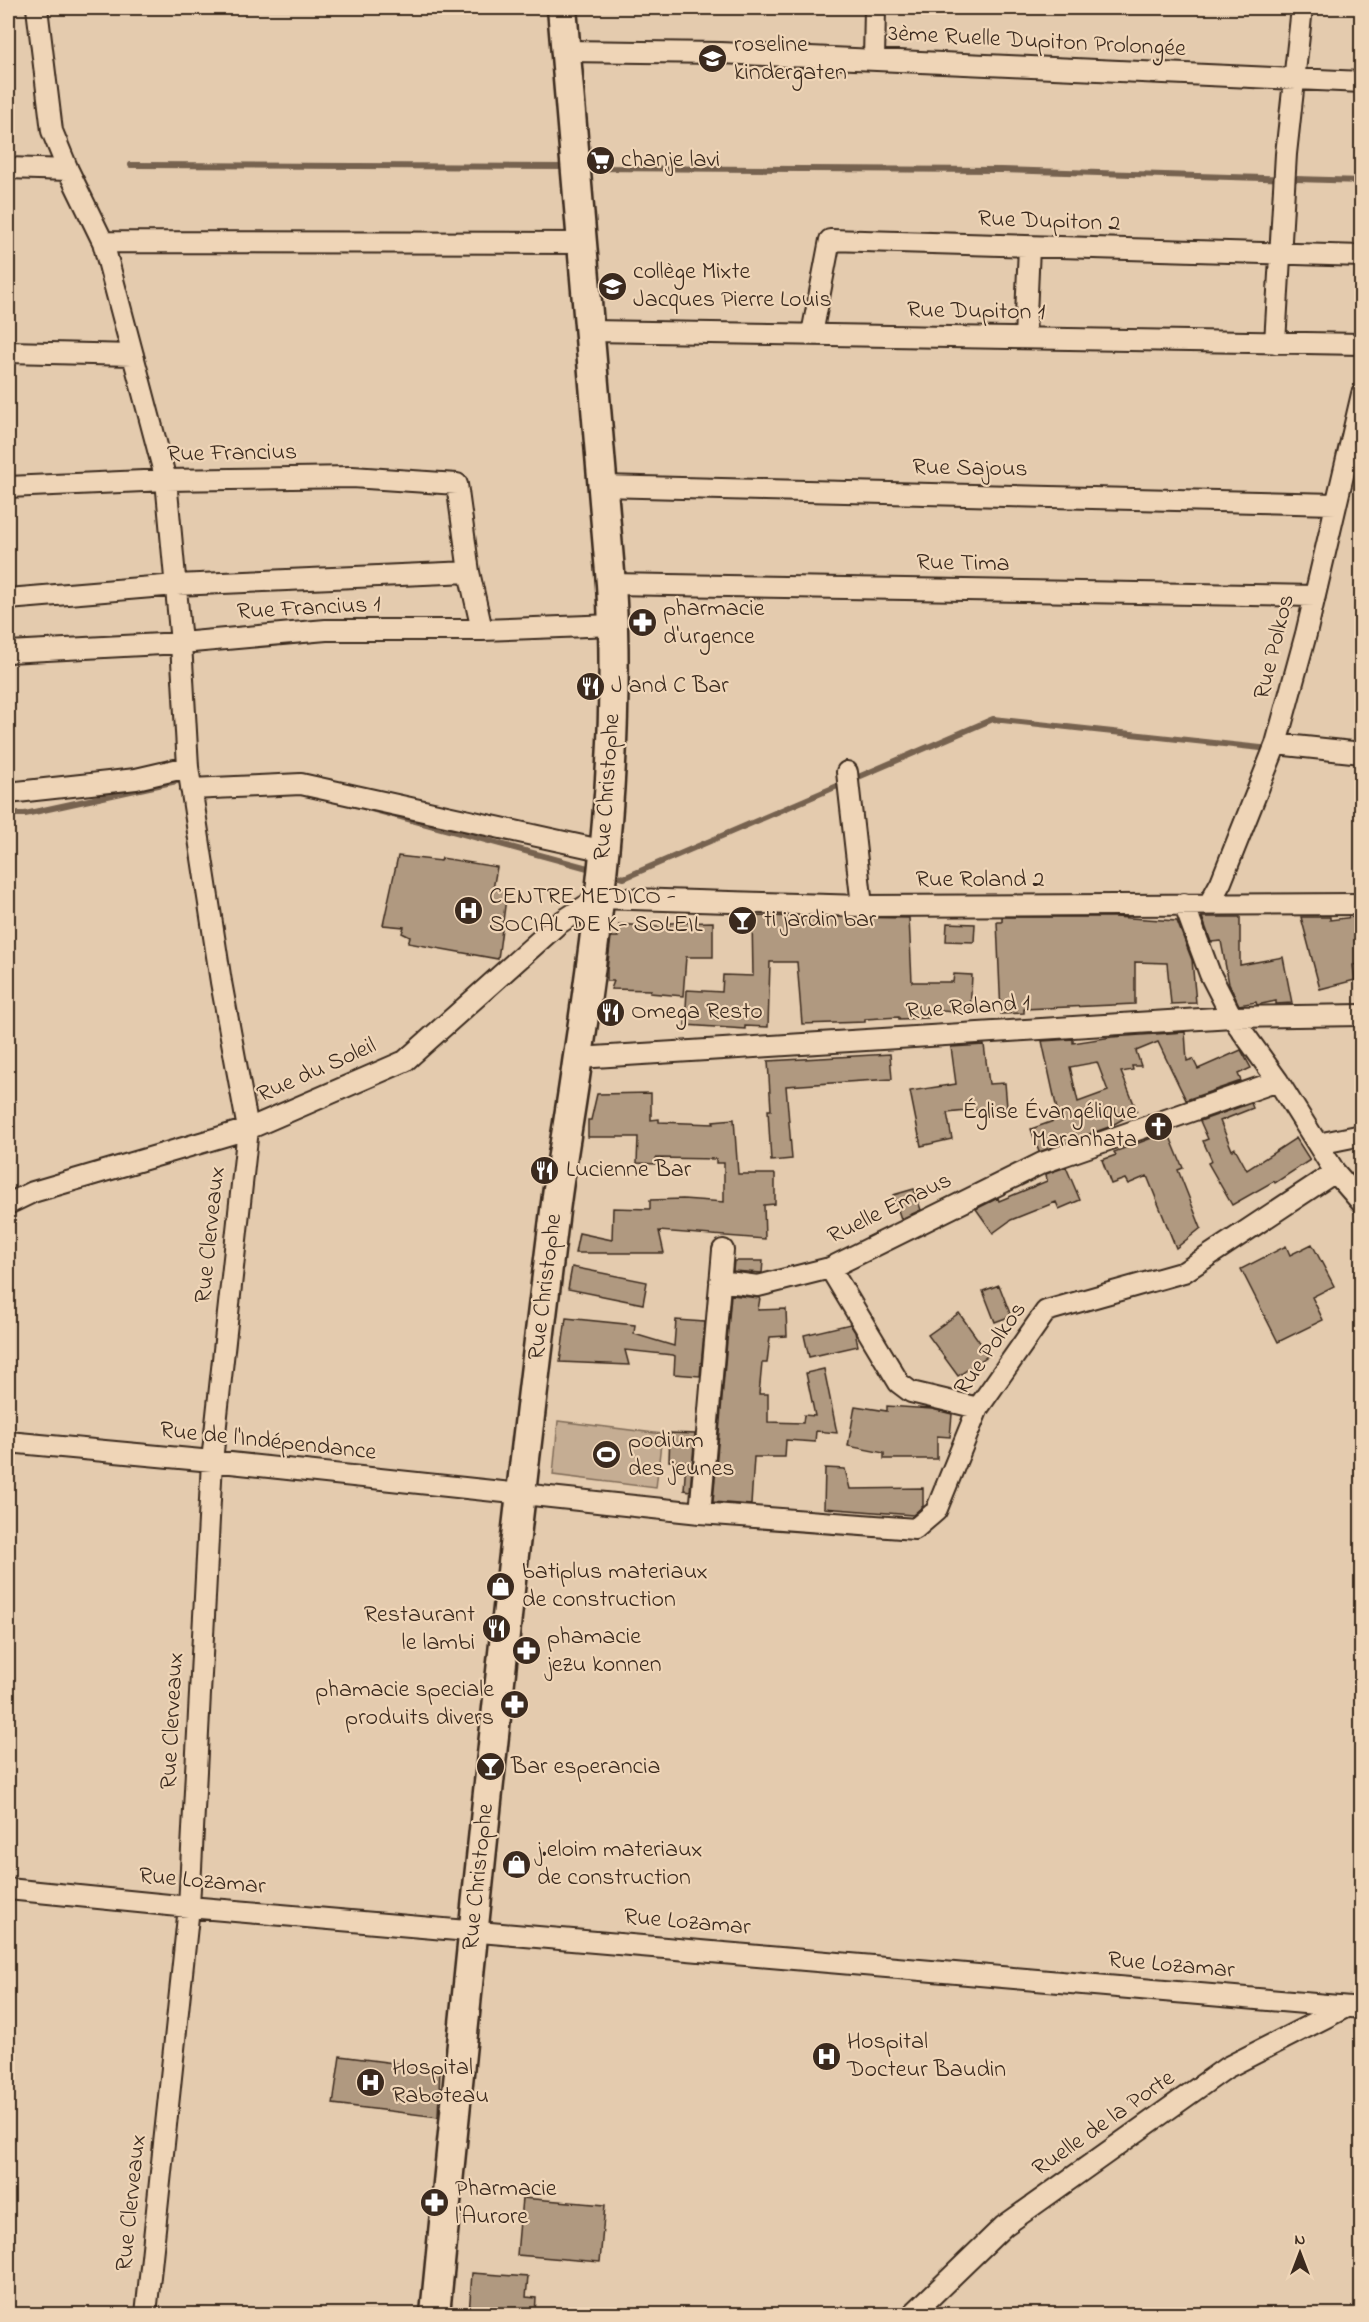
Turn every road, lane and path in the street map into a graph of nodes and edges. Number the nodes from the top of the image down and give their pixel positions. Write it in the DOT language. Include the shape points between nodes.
graph roads {
  1 [pos="37,8"];
  2 [pos="562,8"];
  3 [pos="875,8"];
  4 [pos="1302,8"];
  5 [pos="565,51"];
  6 [pos="874,60"];
  7 [pos="1294,79"];
  8 [pos="1362,82"];
  9 [pos="8,168"];
  10 [pos="68,170"];
  11 [pos="102,242"];
  12 [pos="584,243"];
  13 [pos="1029,246"];
  14 [pos="1280,254"];
  15 [pos="1362,256"];
  16 [pos="591,331"];
  17 [pos="812,334"];
  18 [pos="1025,338"];
  19 [pos="1275,343"];
  20 [pos="1362,344"];
  21 [pos="8,352"];
  22 [pos="133,355"];
  23 [pos="1360,406"];
  24 [pos="166,480"];
  25 [pos="602,486"];
  26 [pos="8,487"];
  27 [pos="1336,504"];
  28 [pos="469,572"];
  29 [pos="611,584"];
  30 [pos="176,585"];
  31 [pos="1315,596"];
  32 [pos="8,599"];
  33 [pos="614,625"];
  34 [pos="482,630"];
  35 [pos="181,643"];
  36 [pos="8,652"];
  37 [pos="1274,748"];
  38 [pos="1362,753"];
  39 [pos="188,767"];
  40 [pos="847,772"];
  41 [pos="191,789"];
  42 [pos="8,793"];
  43 [pos="605,850"];
  44 [pos="598,898"];
  45 [pos="1184,904"];
  46 [pos="1209,904"];
  47 [pos="1362,904"];
  48 [pos="862,906"];
  49 [pos="1362,1015"];
  50 [pos="1232,1017"];
  51 [pos="578,1058"];
  52 [pos="1278,1081"];
  53 [pos="248,1129"];
  54 [pos="1362,1135"];
  55 [pos="1318,1144"];
  56 [pos="1335,1172"];
  57 [pos="1362,1203"];
  58 [pos="8,1204"];
  59 [pos="723,1250"];
  60 [pos="830,1268"];
  61 [pos="720,1281"];
  62 [pos="978,1408"];
  63 [pos="8,1442"];
  64 [pos="212,1461"];
  65 [pos="522,1494"];
  66 [pos="700,1513"];
  67 [pos="8,1889"];
  68 [pos="189,1907"];
  69 [pos="472,1930"];
  70 [pos="1354,2007"];
  71 [pos="146,2314"];
  72 [pos="435,2314"];
  73 [pos="913,2314"];
  1 -- 10 [label="street, Rue Clerveaux" via="52,131"];
  2 -- 5 [label="street, Rue Christophe"];
  3 -- 6 [label="street"];
  4 -- 7 [label="street"];
  5 -- 6 [label="street, 3ème Ruelle Dupiton Prolongée"];
  5 -- 12 [label="street, Rue Christophe"];
  6 -- 7 [label="street, 3ème Ruelle Dupiton Prolongée"];
  7 -- 8 [label="street, 3ème Ruelle Dupiton Prolongée"];
  7 -- 14 [label="street"];
  9 -- 10 [label="street"];
  10 -- 11 [label="street, Rue Clerveaux"];
  11 -- 12 [label="street"];
  11 -- 22 [label="street, Rue Clerveaux"];
  12 -- 16 [label="street, Rue Christophe"];
  13 -- 14 [label="street, Rue Dupiton 2"];
  13 -- 17 [label="street, Rue Dupiton 2" via="830,240"];
  13 -- 18 [label="street"];
  14 -- 15 [label="street, Rue Dupiton 2"];
  14 -- 19 [label="street"];
  16 -- 17 [label="street, Rue Dupiton 1"];
  16 -- 25 [label="street, Rue Christophe"];
  17 -- 18 [label="street, Rue Dupiton 1"];
  18 -- 19 [label="street, Rue Dupiton 1"];
  19 -- 20 [label="street, Rue Dupiton 1"];
  21 -- 22 [label="street"];
  22 -- 24 [label="street, Rue Clerveaux"];
  23 -- 27 [label="street, Rue Polkos"];
  24 -- 26 [label="street, Rue Francius"];
  24 -- 28 [label="street, Rue Francius" via="352,477 457,484"];
  24 -- 30 [label="street, Rue Clerveaux"];
  25 -- 27 [label="street, Rue Sajous"];
  25 -- 29 [label="street, Rue Christophe"];
  27 -- 31 [label="street, Rue Polkos"];
  28 -- 30 [label="street"];
  28 -- 34 [label="street"];
  29 -- 31 [label="street, Rue Tima"];
  29 -- 33 [label="street, Rue Christophe"];
  30 -- 32 [label="street"];
  30 -- 35 [label="street, Rue Clerveaux"];
  31 -- 37 [label="street, Rue Polkos"];
  33 -- 34 [label="street, Rue Francius 1"];
  33 -- 43 [label="street, Rue Christophe" via="615,676"];
  34 -- 35 [label="street, Rue Francius 1" via="326,630"];
  35 -- 36 [label="street, Rue Francius 1"];
  35 -- 39 [label="street, Rue Clerveaux"];
  37 -- 38 [label="street"];
  37 -- 46 [label="street, Rue Polkos"];
  39 -- 41 [label="street, Rue Clerveaux"];
  39 -- 42 [label="street" via="136,779"];
  40 -- 48 [label="street"];
  41 -- 43 [label="street" via="301,784"];
  41 -- 53 [label="street, Rue Clerveaux"];
  43 -- 44 [label="street, Rue Christophe"];
  44 -- 48 [label="street, Rue Roland 2"];
  44 -- 51 [label="street, Rue Christophe"];
  44 -- 53 [label="street, Rue du Soleil" via="558,924 405,1061"];
  45 -- 46 [label="street, Rue Roland 2"];
  45 -- 48 [label="street, Rue Roland 2"];
  45 -- 50 [label="street" via="1210,974"];
  46 -- 47 [label="street, Rue Roland 2"];
  49 -- 50 [label="street, Rue Roland 1"];
  50 -- 51 [label="street, Rue Roland 1"];
  50 -- 52 [label="street"];
  51 -- 65 [label="street, Rue Christophe" via="554,1215"];
  52 -- 55 [label="street"];
  52 -- 60 [label="street, Ruelle Emaus" via="1042,1163"];
  53 -- 58 [label="street, Rue du Soleil" via="33,1192"];
  53 -- 64 [label="street, Rue Clerveaux"];
  54 -- 55 [label="street"];
  55 -- 56 [label="street"];
  56 -- 57 [label="street"];
  56 -- 62 [label="street, Rue Polkos" via="1184,1272 1046,1311"];
  59 -- 61 [label="street"];
  60 -- 61 [label="street" via="758,1286"];
  60 -- 62 [label="street, Ruelle Emaus" via="899,1383 912,1392"];
  61 -- 66 [label="street"];
  62 -- 66 [label="street, Rue Polkos" via="936,1511 915,1529"];
  63 -- 64 [label="street, Rue de l'Indépendance"];
  64 -- 65 [label="street, Rue de l'Indépendance"];
  64 -- 68 [label="street, Rue Clerveaux"];
  65 -- 66 [label="street, Rue Polkos"];
  65 -- 69 [label="street, Rue Christophe"];
  67 -- 68 [label="street, Rue Lozamar"];
  68 -- 69 [label="street, Rue Lozamar"];
  68 -- 71 [label="street, Rue Clerveaux"];
  69 -- 70 [label="street, Rue Lozamar"];
  69 -- 72 [label="street, Rue Christophe"];
  70 -- 73 [label="street, Ruelle de la Porte" via="1226,2068 1004,2226"];
}
